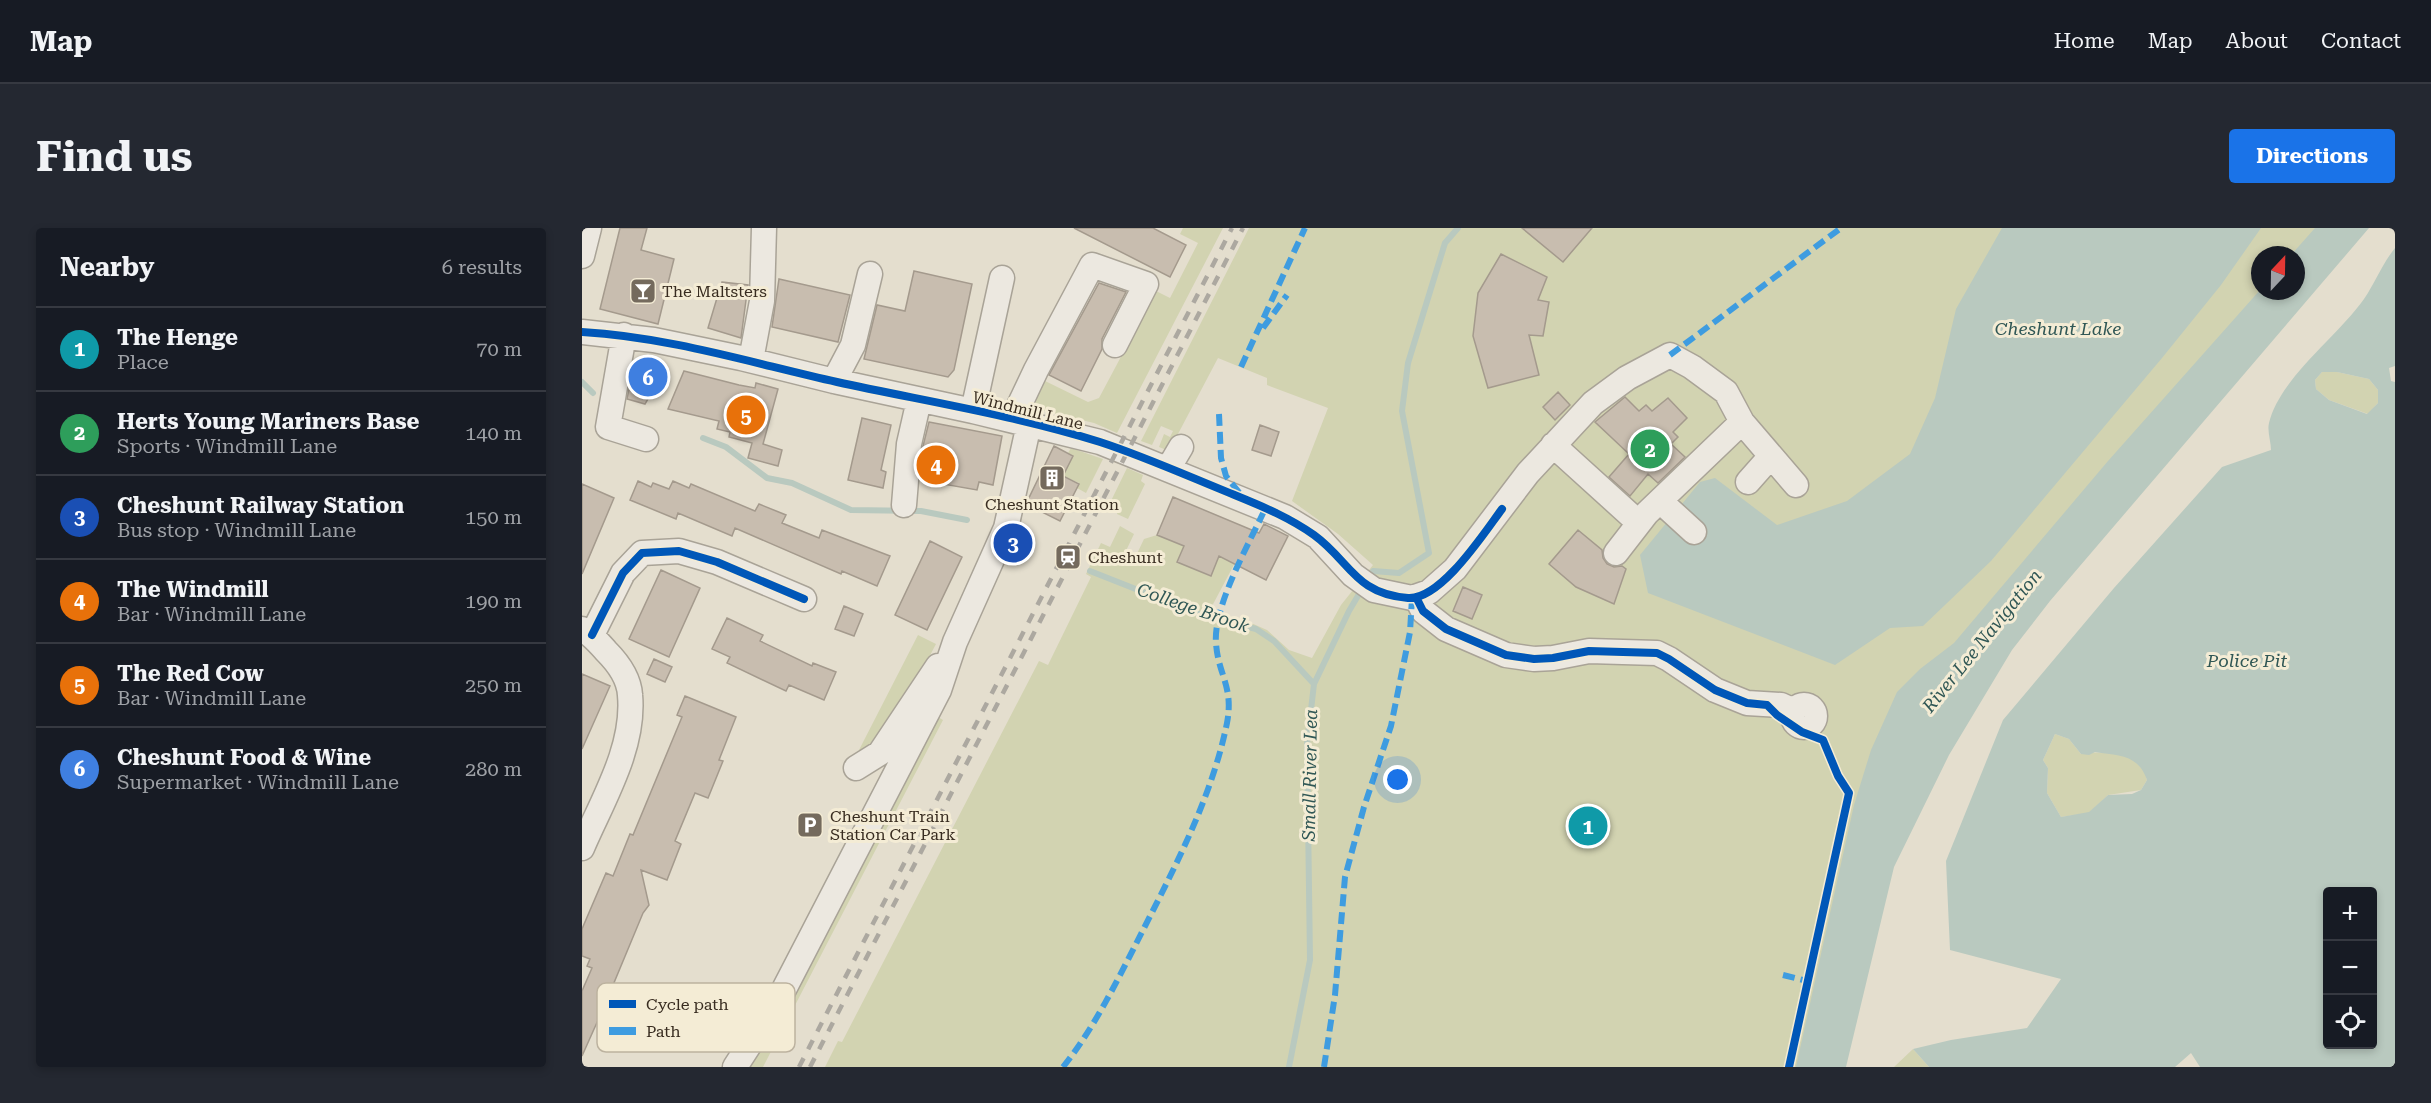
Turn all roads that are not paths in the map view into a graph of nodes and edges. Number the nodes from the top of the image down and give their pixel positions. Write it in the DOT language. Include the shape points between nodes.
graph roads {
  1 [pos="589,228"];
  2 [pos="764,228"];
  3 [pos="582,256"];
  4 [pos="870,274"];
  5 [pos="1002,278"];
  6 [pos="582,332"];
  7 [pos="624,335"];
  8 [pos="1115,345"];
  9 [pos="751,360"];
  10 [pos="834,381"];
  11 [pos="919,400"];
  12 [pos="974,411"];
  13 [pos="1022,422"];
  14 [pos="1742,422"];
  15 [pos="646,439"];
  16 [pos="1553,445"];
  17 [pos="1181,447"];
  18 [pos="1771,456"];
  19 [pos="1168,469"];
  20 [pos="1748,482"];
  21 [pos="1796,485"];
  22 [pos="1660,501"];
  23 [pos="904,505"];
  24 [pos="1639,523"];
  25 [pos="1694,532"];
  26 [pos="1616,553"];
  27 [pos="1416,597"];
  28 [pos="804,599"];
  29 [pos="587,632"];
  30 [pos="955,642"];
  31 [pos="1767,705"];
  32 [pos="1794,711"];
  33 [pos="1823,740"];
  34 [pos="856,768"];
  35 [pos="582,848"];
  36 [pos="787,983"];
  37 [pos="745,1052"];
  38 [pos="735,1067"];
  1 -- 3 [label="street"];
  2 -- 9 [label="street" via="762,301"];
  4 -- 10 [label="street" via="853,345"];
  5 -- 12 [label="street"];
  6 -- 7 [label="street, Windmill Lane"];
  7 -- 9 [label="street, Windmill Lane"];
  7 -- 15 [label="street" via="608,427"];
  8 -- 13 [label="street" via="1146,284 1092,265 1018,408"];
  9 -- 10 [label="street, Windmill Lane"];
  10 -- 11 [label="street, Windmill Lane"];
  11 -- 12 [label="street, Windmill Lane"];
  11 -- 23 [label="street" via="909,444"];
  12 -- 13 [label="street, Windmill Lane"];
  13 -- 19 [label="street, Windmill Lane" via="1100,442"];
  13 -- 30 [label="street" via="1006,528"];
  14 -- 16 [label="street" via="1726,392 1671,355 1627,378 1593,403"];
  14 -- 18 [label="street"];
  14 -- 22 [label="street"];
  16 -- 24 [label="street"];
  16 -- 27 [label="street" via="1455,569 1429,592"];
  17 -- 19 [label="street"];
  18 -- 20 [label="street"];
  18 -- 21 [label="street"];
  19 -- 27 [label="street, Windmill Lane" via="1266,507 1300,525 1374,590"];
  22 -- 24 [label="street"];
  22 -- 25 [label="street"];
  24 -- 26 [label="street"];
  27 -- 31 [label="street" via="1423,611 1446,629 1506,655 1543,658 1589,651 1657,653 1714,690 1748,704"];
  28 -- 29 [label="street" via="717,562 679,551 642,553 623,573"];
  29 -- 35 [label="street" via="619,665 630,693 629,727 620,760"];
  30 -- 34 [label="street" via="880,753"];
  30 -- 36 [label="street" via="939,690"];
  31 -- 32 [label="street" via="1781,705"];
  31 -- 33 [label="street" via="1802,732"];
  37 -- 38 [label="street"];
}
